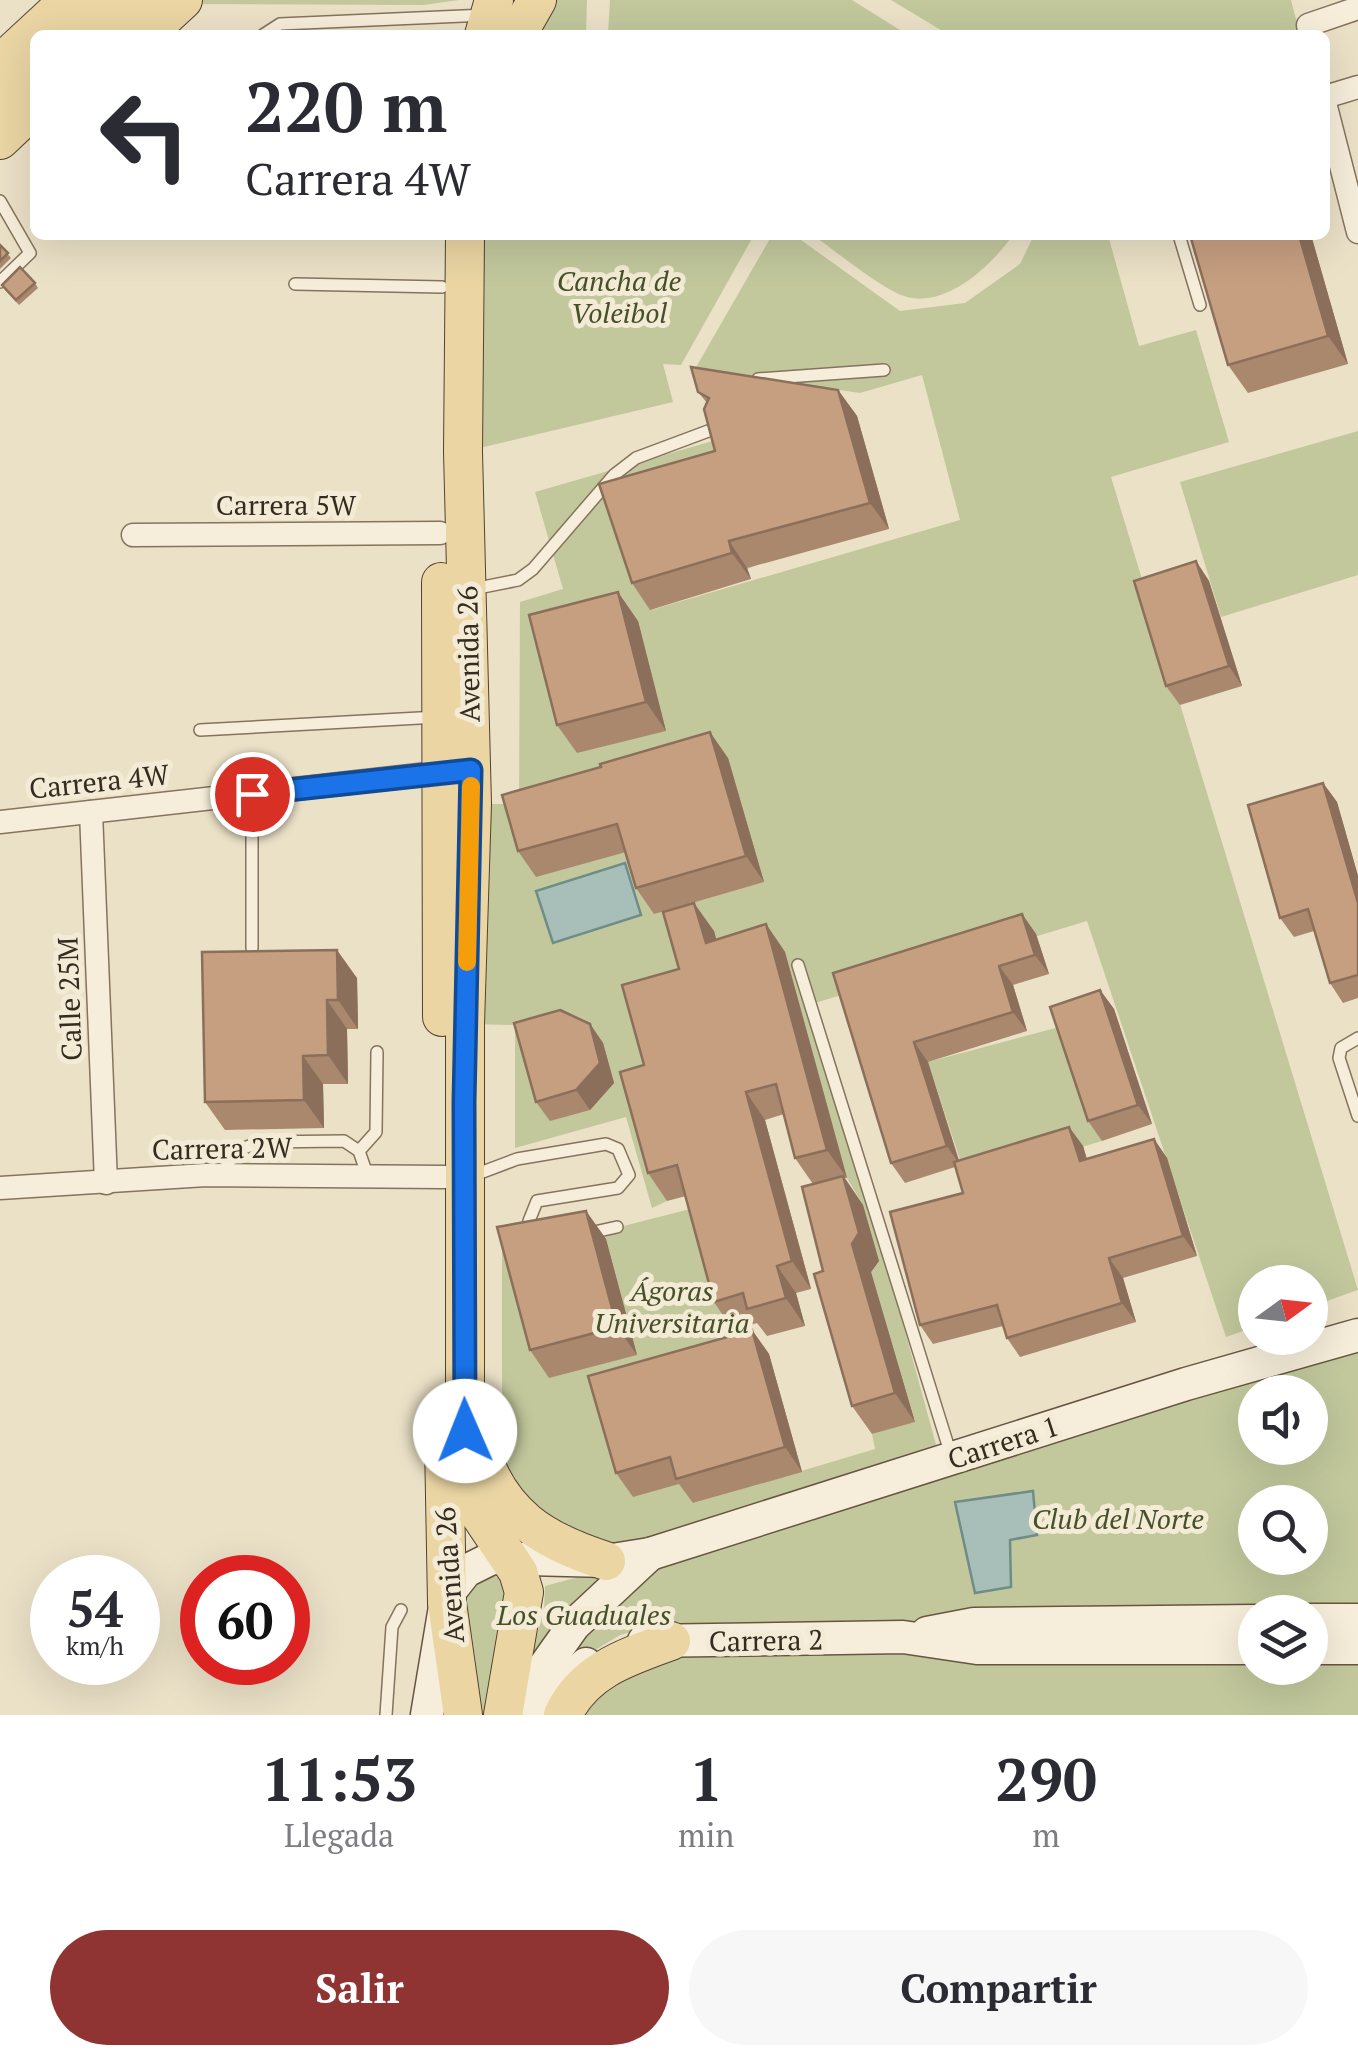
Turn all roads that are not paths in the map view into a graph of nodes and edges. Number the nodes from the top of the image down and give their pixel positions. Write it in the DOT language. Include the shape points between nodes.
graph roads {
  1 [pos="69,0"];
  2 [pos="108,0"];
  3 [pos="148,0"];
  4 [pos="182,0"];
  5 [pos="537,0"];
  6 [pos="1358,8"];
  7 [pos="496,21"];
  8 [pos="37,30"];
  9 [pos="76,30"];
  10 [pos="115,30"];
  11 [pos="150,30"];
  12 [pos="271,30"];
  13 [pos="1309,30"];
  14 [pos="30,36"];
  15 [pos="0,64"];
  16 [pos="30,75"];
  17 [pos="1358,87"];
  18 [pos="1330,98"];
  19 [pos="0,104"];
  20 [pos="30,112"];
  21 [pos="0,140"];
  22 [pos="30,143"];
  23 [pos="1330,146"];
  24 [pos="0,171"];
  25 [pos="0,201"];
  26 [pos="1358,232"];
  27 [pos="444,240"];
  28 [pos="465,240"];
  29 [pos="1180,240"];
  30 [pos="0,282"];
  31 [pos="295,284"];
  32 [pos="442,286"];
  33 [pos="1200,305"];
  34 [pos="884,370"];
  35 [pos="758,379"];
  36 [pos="720,427"];
  37 [pos="440,532"];
  38 [pos="133,535"];
  39 [pos="454,592"];
  40 [pos="442,717"];
  41 [pos="200,730"];
  42 [pos="457,771"];
  43 [pos="252,794"];
  44 [pos="92,812"];
  45 [pos="0,822"];
  46 [pos="252,948"];
  47 [pos="798,964"];
  48 [pos="1358,1038"];
  49 [pos="377,1052"];
  50 [pos="1358,1116"];
  51 [pos="359,1151"];
  52 [pos="221,1175"];
  53 [pos="368,1176"];
  54 [pos="454,1178"];
  55 [pos="106,1184"];
  56 [pos="0,1188"];
  57 [pos="617,1227"];
  58 [pos="562,1240"];
  59 [pos="544,1244"];
  60 [pos="1358,1334"];
  61 [pos="464,1400"];
  62 [pos="952,1458"];
  63 [pos="650,1554"];
  64 [pos="508,1556"];
  65 [pos="606,1561"];
  66 [pos="446,1595"];
  67 [pos="401,1610"];
  68 [pos="1328,1620"];
  69 [pos="1358,1620"];
  70 [pos="1238,1621"];
  71 [pos="903,1638"];
  72 [pos="653,1642"];
  73 [pos="1238,1648"];
  74 [pos="1328,1648"];
  75 [pos="1358,1648"];
  76 [pos="386,1715"];
  77 [pos="426,1715"];
  78 [pos="463,1715"];
  79 [pos="507,1715"];
  80 [pos="538,1715"];
  81 [pos="562,1715"];
  1 -- 8 [label="main road"];
  2 -- 9 [label="main road"];
  3 -- 10 [label="main road"];
  4 -- 11 [label="main road"];
  5 -- 7 [label="main road"];
  6 -- 13 [label="street"];
  7 -- 12 [label="lane" via="280,24"];
  14 -- 15 [label="main road"];
  16 -- 19 [label="main road"];
  17 -- 18 [label="street"];
  20 -- 21 [label="main road"];
  22 -- 24 [label="main road"];
  23 -- 26 [label="street"];
  25 -- 30 [label="lane" via="30,253"];
  27 -- 32 [label="main road, Avenida 26"];
  28 -- 39 [label="main road, Avenida 26"];
  29 -- 33 [label="lane"];
  31 -- 32 [label="lane"];
  32 -- 37 [label="main road, Avenida 26"];
  34 -- 35 [label="lane"];
  36 -- 39 [label="lane" via="636,458 518,580"];
  37 -- 38 [label="street, Carrera 5W"];
  37 -- 39 [label="main road, Avenida 26"];
  39 -- 40 [label="main road, Avenida 26"];
  39 -- 42 [label="main road, Avenida 26"];
  40 -- 41 [label="lane"];
  40 -- 42 [label="main road, Avenida 26"];
  42 -- 43 [label="street, Carrera 4W"];
  42 -- 54 [label="main road, Avenida 26" via="440,952"];
  43 -- 44 [label="street, Carrera 4W"];
  43 -- 46 [label="lane"];
  44 -- 45 [label="street, Carrera 4W"];
  44 -- 55 [label="street, Calle 25M"];
  47 -- 62 [label="lane"];
  48 -- 50 [label="lane" via="1339,1058"];
  49 -- 51 [label="lane" via="376,1132"];
  51 -- 52 [label="lane" via="344,1141 260,1142 236,1151"];
  51 -- 53 [label="lane"];
  52 -- 53 [label="street, Carrera 2W"];
  52 -- 55 [label="street, Carrera 2W"];
  53 -- 54 [label="street, Carrera 2W"];
  54 -- 59 [label="lane" via="517,1159 606,1144 618,1148 629,1175 618,1188 538,1202 529,1221"];
  54 -- 61 [label="main road, Avenida 26"];
  54 -- 66 [label="main road, Avenida 26"];
  55 -- 56 [label="street, Carrera 2W"];
  57 -- 58 [label="lane"];
  60 -- 62 [label="main road, Carrera 1"];
  61 -- 64 [label="main road, Avenida 26" via="469,1488"];
  61 -- 65 [label="main road" via="506,1505 534,1532"];
  62 -- 63 [label="main road, Carrera 1"];
  63 -- 65 [label="main road, Carrera 1"];
  63 -- 79 [label="main road" via="574,1625"];
  64 -- 65 [label="main road, Carrera 1"];
  64 -- 66 [label="main road" via="478,1562"];
  64 -- 79 [label="main road, Avenida 26" via="524,1609 505,1685"];
  66 -- 77 [label="main road"];
  66 -- 78 [label="main road, Avenida 26"];
  67 -- 76 [label="lane" via="392,1627"];
  68 -- 69 [label="main road"];
  70 -- 71 [label="main road, Carrera 2" via="974,1624"];
  71 -- 72 [label="main road, Carrera 2"];
  71 -- 73 [label="main road, Carrera 2" via="977,1648"];
  72 -- 80 [label="main road, Carrera 2" via="598,1654"];
  72 -- 81 [label="main road" via="598,1671 572,1694"];
  74 -- 75 [label="main road"];
}
